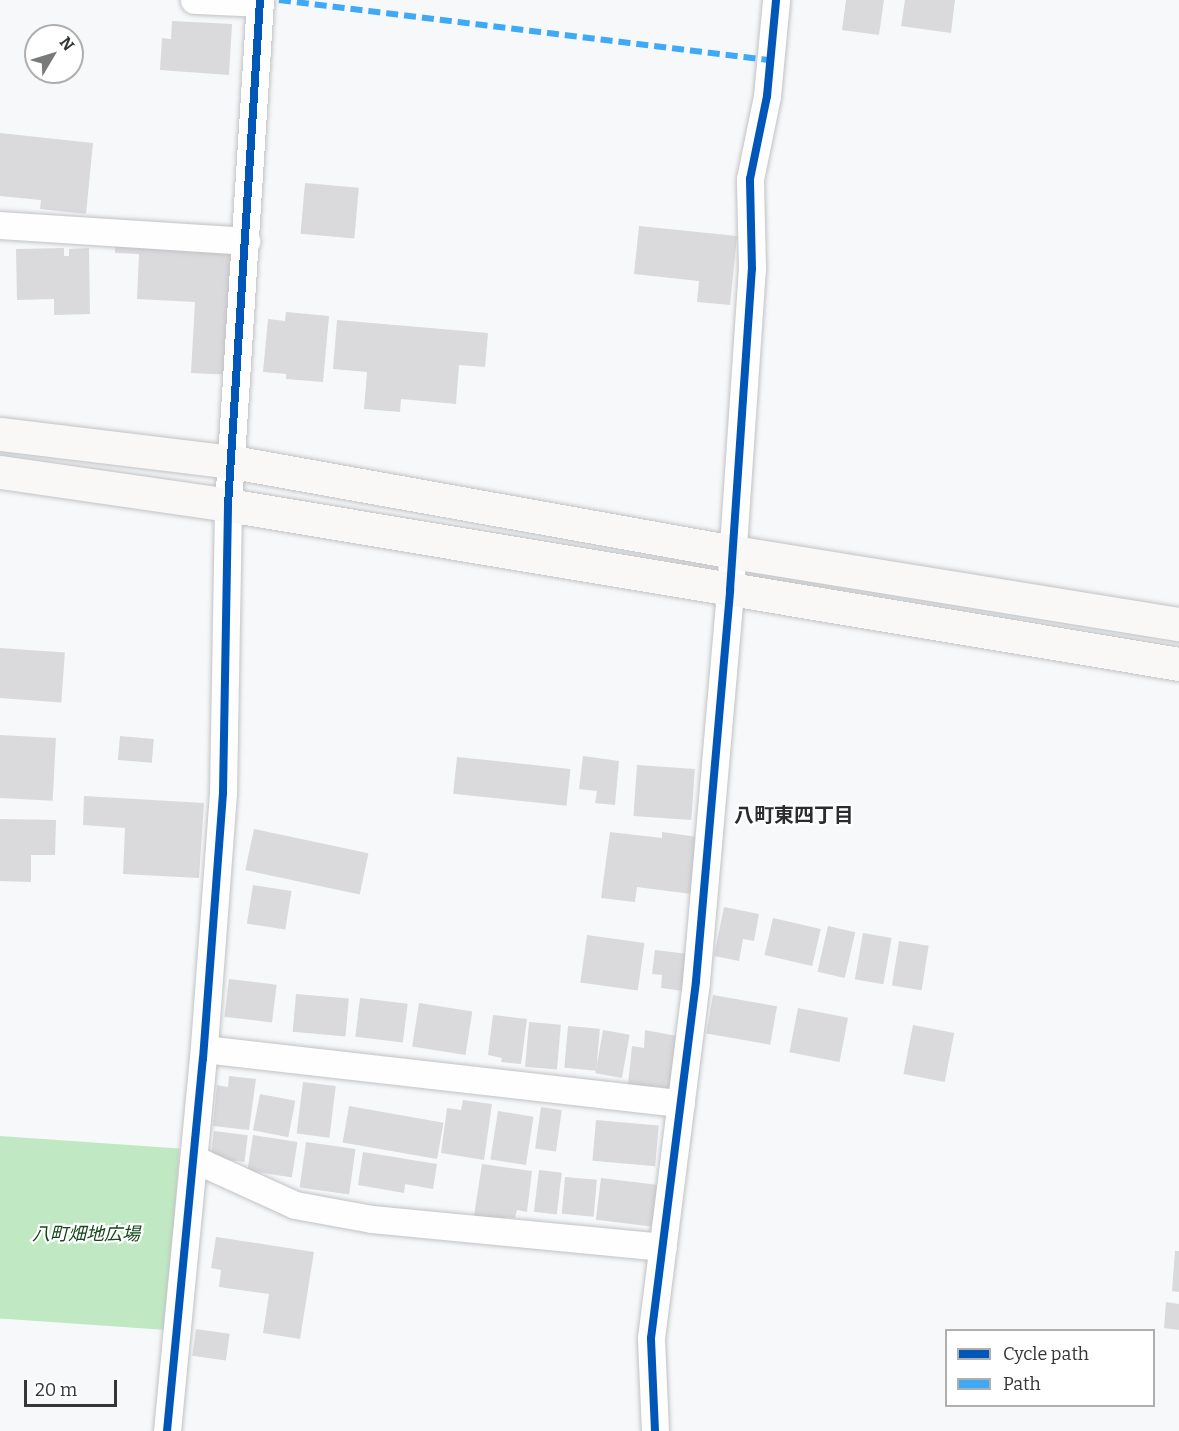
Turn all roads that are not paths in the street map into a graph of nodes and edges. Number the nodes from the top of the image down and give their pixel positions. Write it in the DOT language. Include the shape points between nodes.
graph roads {
  1 [pos="194,0"];
  2 [pos="776,0"];
  3 [pos="260,2"];
  4 [pos="0,225"];
  5 [pos="246,242"];
  6 [pos="0,434"];
  7 [pos="233,462"];
  8 [pos="0,472"];
  9 [pos="228,505"];
  10 [pos="733,552"];
  11 [pos="730,590"];
  12 [pos="1179,624"];
  13 [pos="1179,664"];
  14 [pos="204,1049"];
  15 [pos="681,1103"];
  16 [pos="194,1159"];
  17 [pos="663,1246"];
  18 [pos="167,1431"];
  19 [pos="654,1431"];
  1 -- 3 [label="street"];
  2 -- 10 [label="street" via="767,96 750,179 752,270"];
  3 -- 5 [label="street"];
  4 -- 5 [label="street"];
  5 -- 7 [label="street"];
  6 -- 7 [label="street"];
  7 -- 9 [label="street"];
  7 -- 10 [label="street"];
  8 -- 9 [label="street"];
  9 -- 11 [label="street"];
  9 -- 14 [label="street" via="223,793"];
  10 -- 11 [label="street"];
  10 -- 12 [label="street"];
  11 -- 13 [label="street"];
  11 -- 15 [label="street" via="696,981"];
  14 -- 15 [label="street"];
  14 -- 16 [label="street"];
  15 -- 17 [label="street"];
  16 -- 17 [label="street" via="295,1205 372,1219"];
  16 -- 18 [label="street"];
  17 -- 19 [label="street" via="651,1338"];
}
